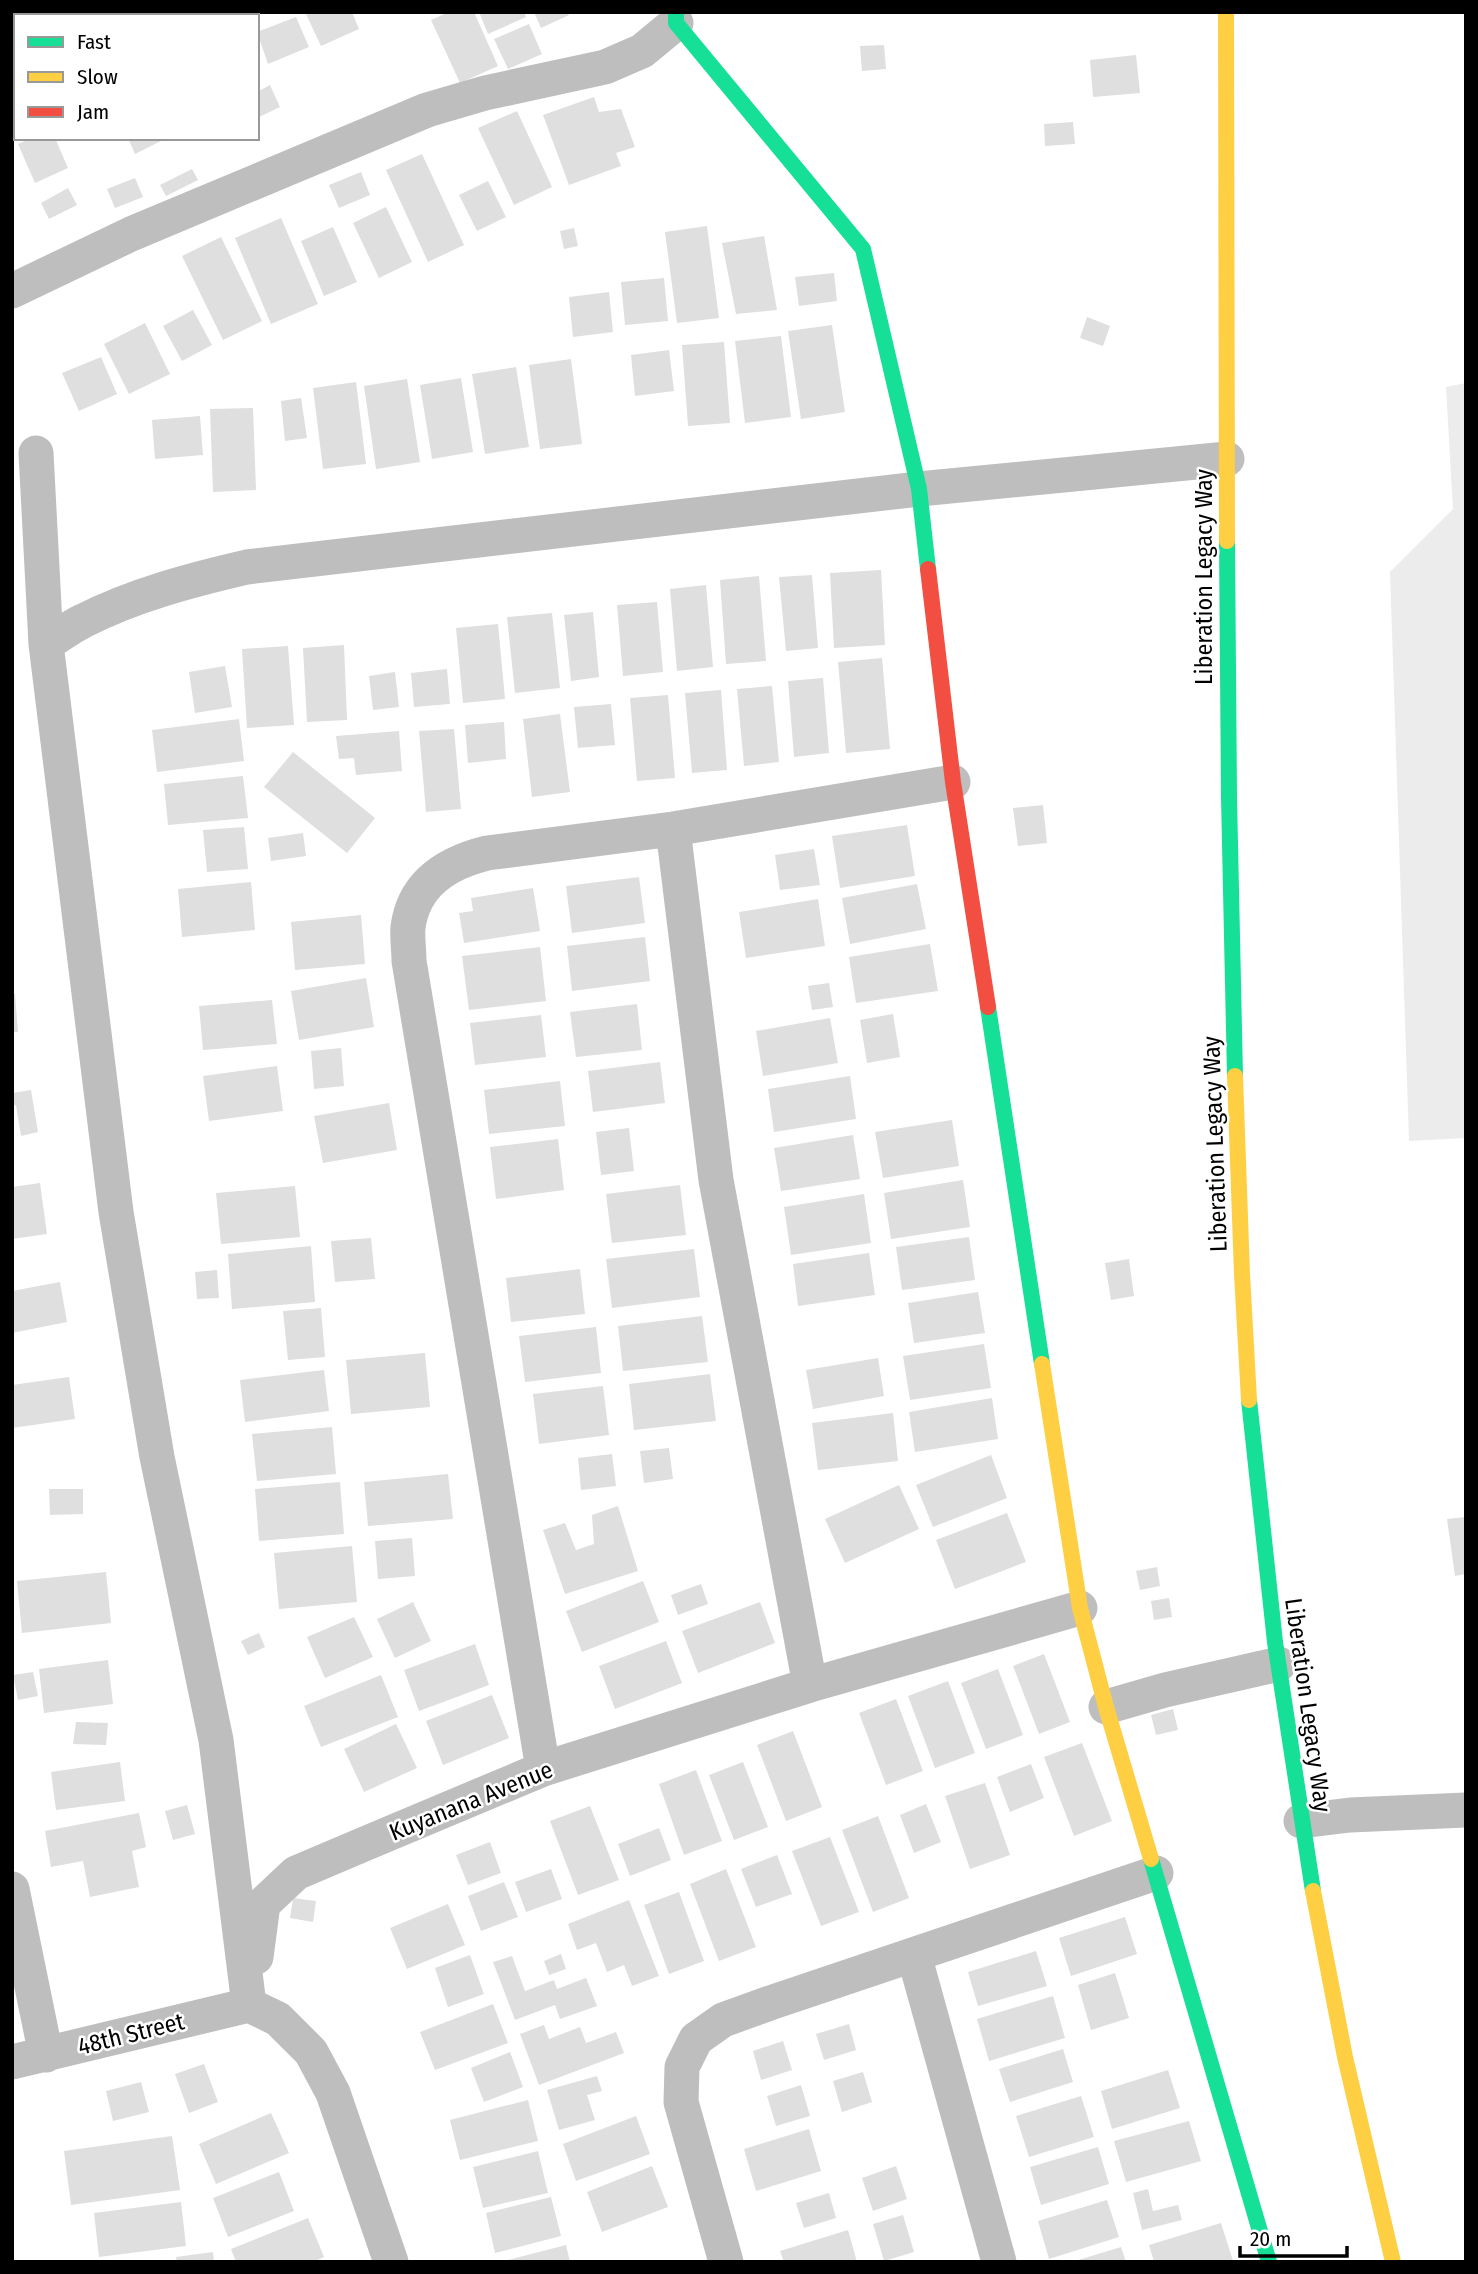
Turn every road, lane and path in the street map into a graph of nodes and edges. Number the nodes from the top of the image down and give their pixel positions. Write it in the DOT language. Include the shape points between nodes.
graph roads {
  1 [pos="1226,12"];
  2 [pos="676,17"];
  3 [pos="12,291"];
  4 [pos="36,453"];
  5 [pos="1227,458"];
  6 [pos="919,489"];
  7 [pos="46,644"];
  8 [pos="953,782"];
  9 [pos="673,829"];
  10 [pos="1080,1608"];
  11 [pos="1279,1664"];
  12 [pos="810,1685"];
  13 [pos="1106,1707"];
  14 [pos="543,1769"];
  15 [pos="1466,1811"];
  16 [pos="1301,1821"];
  17 [pos="1156,1873"];
  18 [pos="12,1889"];
  19 [pos="914,1955"];
  20 [pos="249,2005"];
  21 [pos="29,2059"];
  22 [pos="391,2262"];
  23 [pos="726,2262"];
  24 [pos="999,2262"];
  25 [pos="1269,2262"];
  26 [pos="1393,2262"];
  1 -- 5 [label="street, Liberation Legacy Way"];
  2 -- 3 [label="street" via="642,51 605,67 427,110 131,234"];
  2 -- 6 [label="street" via="863,249"];
  4 -- 7 [label="street"];
  5 -- 6 [label="street"];
  5 -- 11 [label="street, Liberation Legacy Way" via="1230,924 1244,1320"];
  6 -- 7 [label="street" via="247,567 130,601 82,621"];
  6 -- 8 [label="street"];
  7 -- 20 [label="street" via="116,1212 157,1457 216,1740"];
  8 -- 9 [label="street"];
  8 -- 10 [label="street"];
  9 -- 12 [label="street" via="716,1180"];
  9 -- 14 [label="street" via="462,859 439,872 418,896 408,927 409,961"];
  10 -- 12 [label="street, Kuyanana Avenue"];
  10 -- 13 [label="street"];
  11 -- 13 [label="street"];
  11 -- 16 [label="street, Liberation Legacy Way"];
  12 -- 14 [label="street, Kuyanana Avenue"];
  13 -- 17 [label="street"];
  14 -- 20 [label="street, Kuyanana Avenue" via="296,1873 263,1904"];
  15 -- 16 [label="street"];
  16 -- 26 [label="street, Liberation Legacy Way" via="1335,2017"];
  17 -- 19 [label="street"];
  17 -- 25 [label="street"];
  18 -- 21 [label="street"];
  19 -- 23 [label="street" via="723,2020 696,2039 682,2067 681,2102"];
  19 -- 24 [label="street"];
  20 -- 21 [label="street, 48th Street"];
  20 -- 22 [label="street" via="278,2020 311,2052 332,2094"];
}
